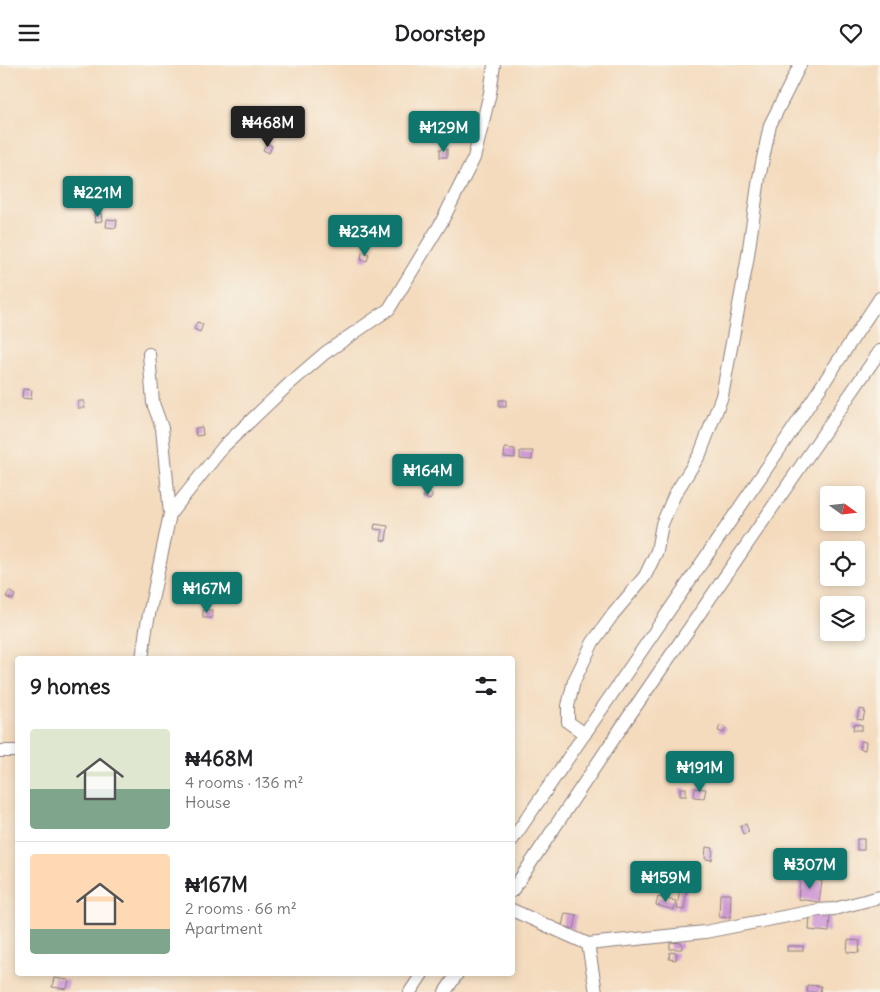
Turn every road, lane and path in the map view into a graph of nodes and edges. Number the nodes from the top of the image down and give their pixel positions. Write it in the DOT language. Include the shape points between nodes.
graph roads {
  1 [pos="494,65"];
  2 [pos="800,65"];
  3 [pos="880,298"];
  4 [pos="880,351"];
  5 [pos="149,355"];
  6 [pos="170,514"];
  7 [pos="142,656"];
  8 [pos="585,733"];
  9 [pos="0,751"];
  10 [pos="15,751"];
  11 [pos="515,836"];
  12 [pos="515,887"];
  13 [pos="880,897"];
  14 [pos="515,911"];
  15 [pos="588,944"];
  16 [pos="421,976"];
  17 [pos="456,976"];
  18 [pos="410,992"];
  19 [pos="445,992"];
  20 [pos="596,992"];
  1 -- 6 [label="street" via="474,158 441,223 389,309 324,353 288,385 224,447"];
  2 -- 8 [label="street" via="770,125 722,396 700,453 662,524 657,551 644,576 593,642 574,681 568,722"];
  3 -- 8 [label="street"];
  4 -- 12 [label="street"];
  5 -- 6 [label="street" via="153,403 162,428"];
  6 -- 7 [label="street"];
  8 -- 11 [label="street"];
  9 -- 10 [label="street"];
  13 -- 15 [label="street" via="834,909 705,932"];
  14 -- 15 [label="street"];
  15 -- 20 [label="street"];
  16 -- 18 [label="street"];
  17 -- 19 [label="street"];
}
